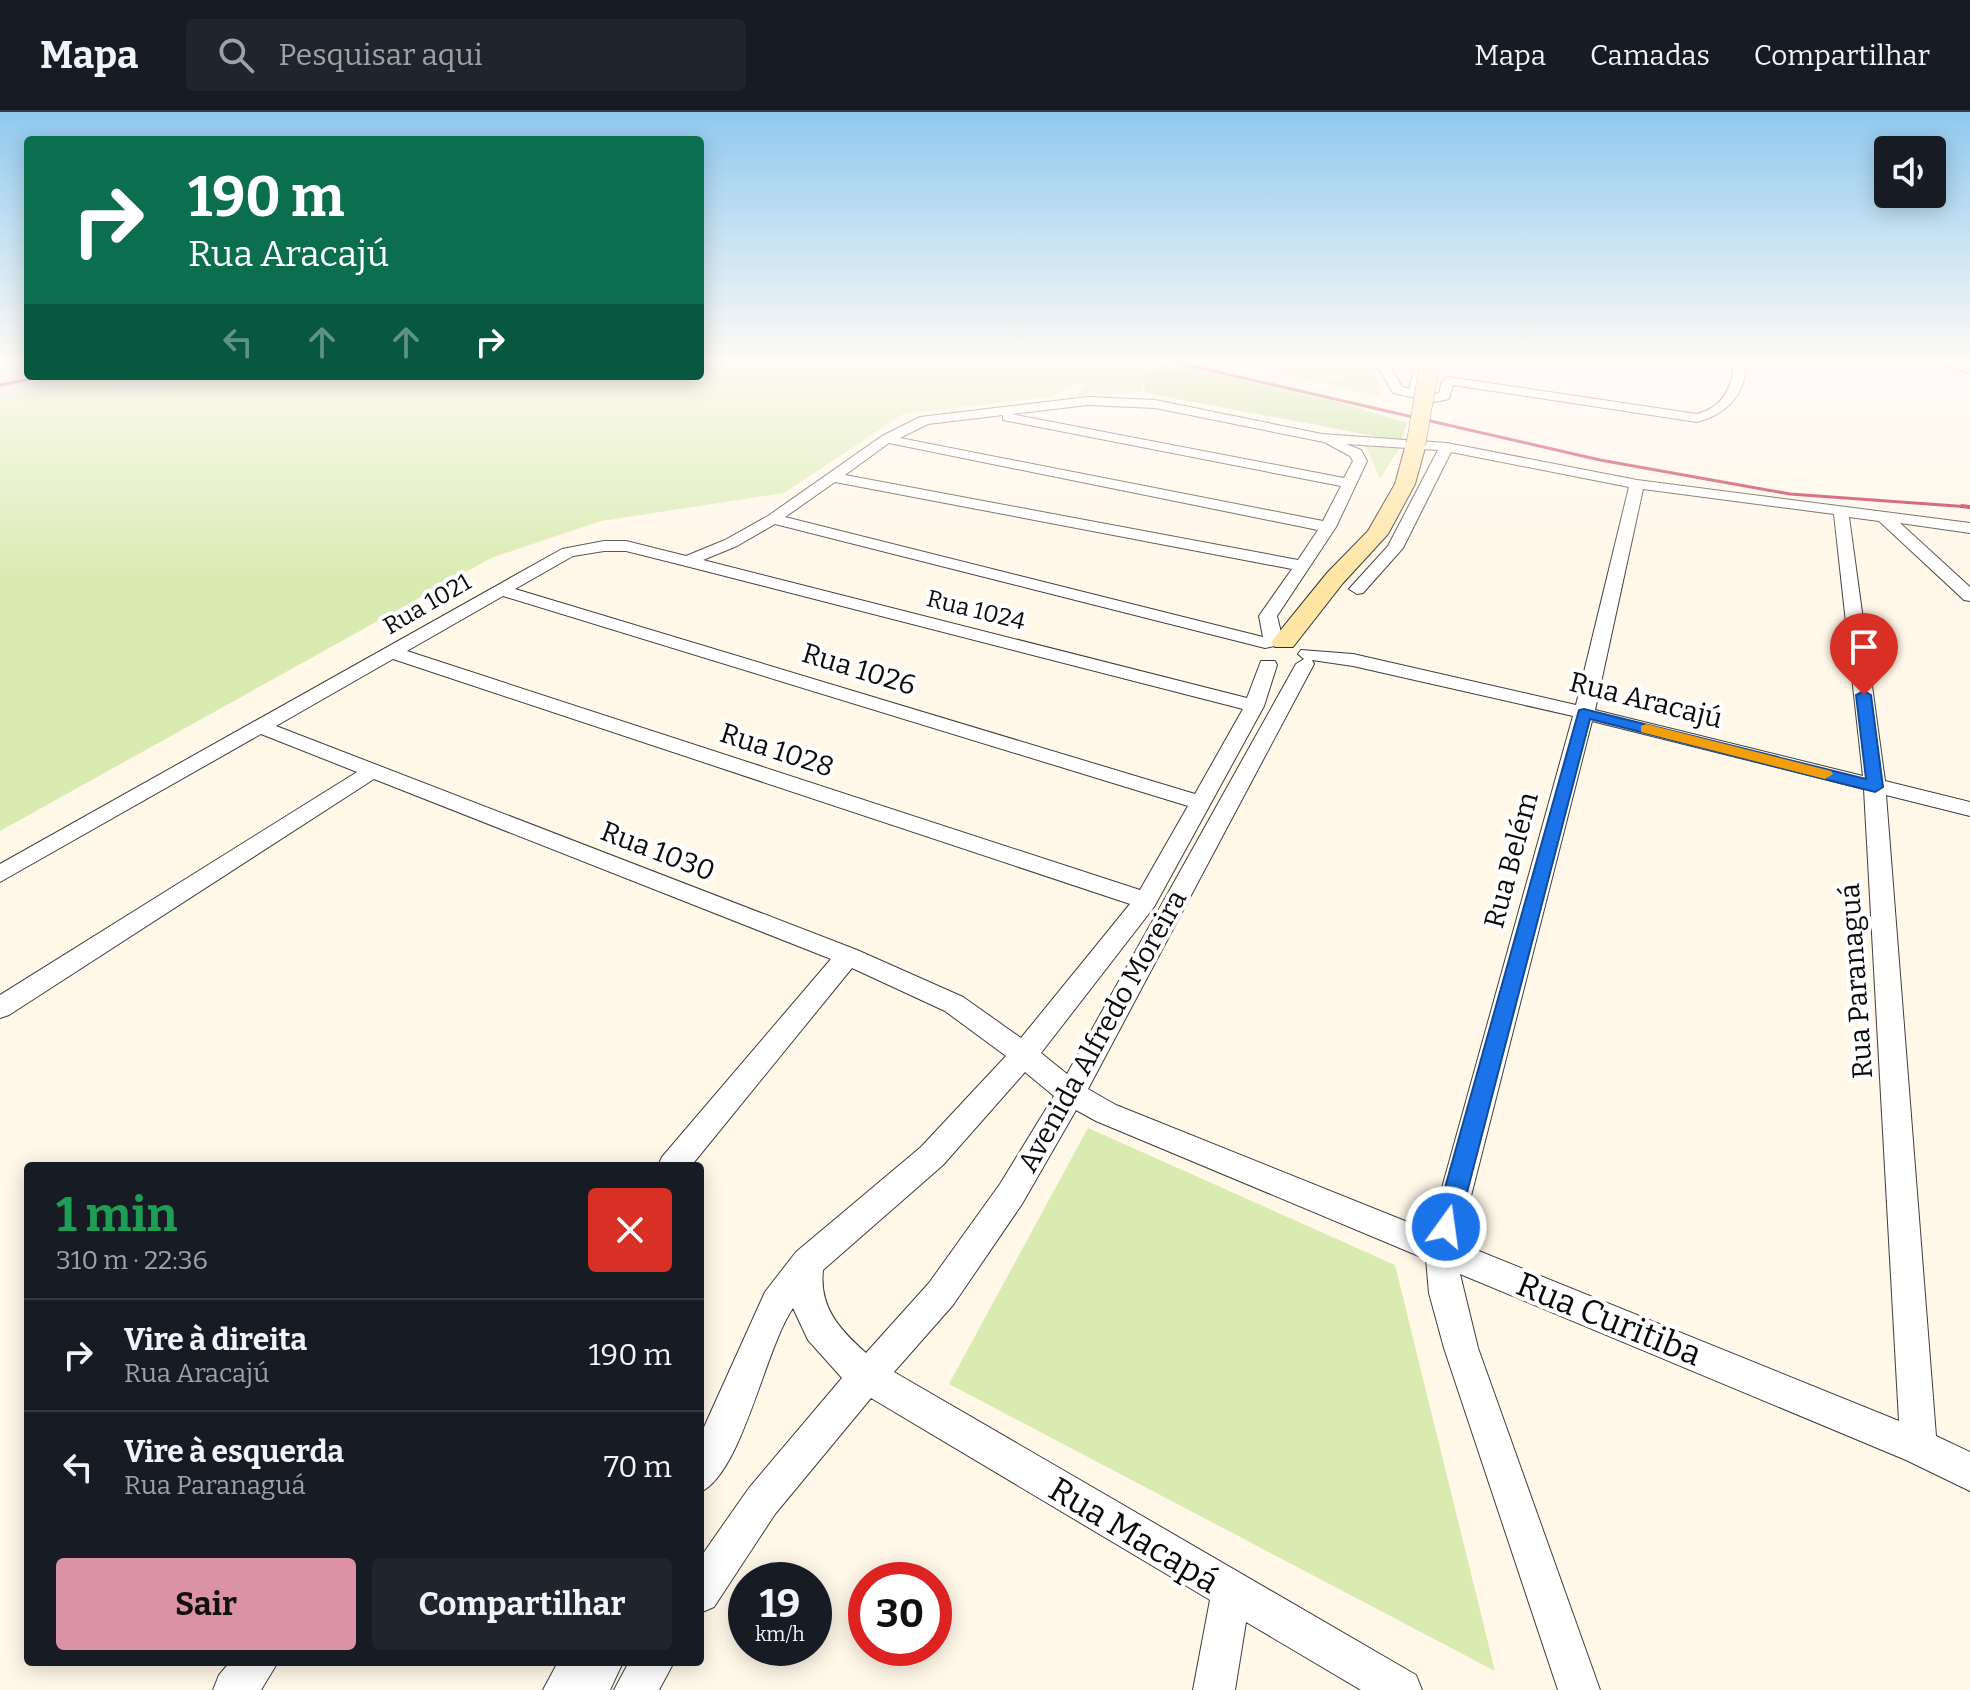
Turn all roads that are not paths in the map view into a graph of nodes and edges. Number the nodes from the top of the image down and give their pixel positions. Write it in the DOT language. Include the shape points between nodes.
graph roads {
  1 [pos="899,434"];
  2 [pos="1091,434"];
  3 [pos="1300,434"];
  4 [pos="1417,434"];
  5 [pos="1322,438"];
  6 [pos="887,439"];
  7 [pos="1447,447"];
  8 [pos="831,477"];
  9 [pos="1351,484"];
  10 [pos="1637,484"];
  11 [pos="1841,512"];
  12 [pos="1885,518"];
  13 [pos="773,519"];
  14 [pos="1328,527"];
  15 [pos="1970,528"];
  16 [pos="1375,537"];
  17 [pos="687,561"];
  18 [pos="1302,566"];
  19 [pos="1952,581"];
  20 [pos="1970,582"];
  21 [pos="1357,589"];
  22 [pos="500,590"];
  23 [pos="1970,596"];
  24 [pos="1286,651"];
  25 [pos="391,652"];
  26 [pos="1254,706"];
  27 [pos="1584,713"];
  28 [pos="258,726"];
  29 [pos="371,772"];
  30 [pos="1875,787"];
  31 [pos="1202,803"];
  32 [pos="1970,809"];
  33 [pos="0,874"];
  34 [pos="1146,901"];
  35 [pos="848,956"];
  36 [pos="0,1008"];
  37 [pos="1022,1057"];
  38 [pos="1071,1093"];
  39 [pos="676,1162"];
  40 [pos="1441,1250"];
  41 [pos="807,1263"];
  42 [pos="868,1377"];
  43 [pos="1919,1447"];
  44 [pos="704,1465"];
  45 [pos="1970,1472"];
  46 [pos="704,1587"];
  47 [pos="1231,1592"];
  48 [pos="254,1666"];
  49 [pos="580,1666"];
  50 [pos="600,1666"];
  51 [pos="650,1666"];
  52 [pos="234,1690"];
  53 [pos="564,1690"];
  54 [pos="588,1690"];
  55 [pos="635,1690"];
  56 [pos="1214,1690"];
  57 [pos="1401,1690"];
  58 [pos="1579,1690"];
  1 -- 6 [label="street"];
  2 -- 9 [label="street"];
  3 -- 5 [label="street"];
  4 -- 16 [label="street, Avenida Alfredo Moreira, bridge" via="1405,484"];
  5 -- 7 [label="street"];
  5 -- 9 [label="street, Avenida Alfredo Moreira" via="1356,453 1360,461"];
  6 -- 8 [label="street"];
  6 -- 14 [label="street"];
  7 -- 10 [label="street"];
  7 -- 21 [label="street, Avenida Alfredo Moreira" via="1395,548"];
  8 -- 13 [label="street"];
  8 -- 18 [label="street"];
  9 -- 14 [label="street, Avenida Alfredo Moreira"];
  10 -- 11 [label="street"];
  10 -- 27 [label="street, Rua Belém"];
  11 -- 12 [label="street"];
  11 -- 30 [label="street, Rua Paranaguá"];
  12 -- 15 [label="street"];
  12 -- 19 [label="street"];
  13 -- 17 [label="street"];
  13 -- 24 [label="street, Rua Aracajú"];
  14 -- 18 [label="street, Avenida Alfredo Moreira"];
  16 -- 21 [label="street, Avenida Alfredo Moreira"];
  16 -- 24 [label="street, Avenida Alfredo Moreira" via="1335,578"];
  17 -- 22 [label="street, Rua 1021" via="626,546 586,548 568,552"];
  17 -- 26 [label="street, Rua 1024"];
  18 -- 24 [label="street, Avenida Alfredo Moreira" via="1268,616"];
  19 -- 20 [label="street"];
  19 -- 23 [label="street"];
  21 -- 24 [label="street, Avenida Alfredo Moreira"];
  22 -- 25 [label="street, Rua 1021"];
  22 -- 31 [label="street, Rua 1026"];
  24 -- 26 [label="street, Avenida Alfredo Moreira"];
  24 -- 27 [label="street, Rua Aracajú" via="1353,660"];
  24 -- 38 [label="street, Avenida Alfredo Moreira"];
  25 -- 28 [label="street, Rua 1021"];
  25 -- 34 [label="street, Rua 1028"];
  26 -- 31 [label="street, Avenida Alfredo Moreira"];
  27 -- 30 [label="street, Rua Aracajú"];
  27 -- 40 [label="street, Rua Belém"];
  28 -- 29 [label="street, Rua 1030"];
  28 -- 33 [label="street, Rua 1021"];
  29 -- 35 [label="street, Rua 1030"];
  29 -- 36 [label="street"];
  30 -- 32 [label="street, Rua Aracajú"];
  30 -- 43 [label="street, Rua Paranaguá"];
  31 -- 34 [label="street, Avenida Alfredo Moreira"];
  34 -- 37 [label="street, Avenida Alfredo Moreira"];
  35 -- 37 [label="street, Rua 1030" via="954,1004"];
  35 -- 39 [label="street"];
  37 -- 38 [label="street, Rua 1030"];
  37 -- 41 [label="street, Avenida Alfredo Moreira" via="932,1156"];
  38 -- 40 [label="street, Rua Curitiba" via="1106,1113"];
  38 -- 42 [label="street, Avenida Alfredo Moreira" via="1011,1194 941,1294"];
  40 -- 43 [label="street, Rua Curitiba"];
  40 -- 58 [label="street" via="1461,1348"];
  41 -- 42 [label="street" via="803,1282 816,1322 831,1347"];
  41 -- 44 [label="street, Avenida Alfredo Moreira" via="777,1303"];
  42 -- 46 [label="street, Avenida Alfredo Moreira" via="762,1501"];
  42 -- 47 [label="street, Rua Macapá"];
  43 -- 45 [label="street, Rua Curitiba"];
  47 -- 56 [label="street"];
  47 -- 57 [label="street, Rua Macapá"];
  48 -- 52 [label="street"];
  49 -- 53 [label="street"];
  50 -- 54 [label="street"];
  51 -- 55 [label="street"];
}
